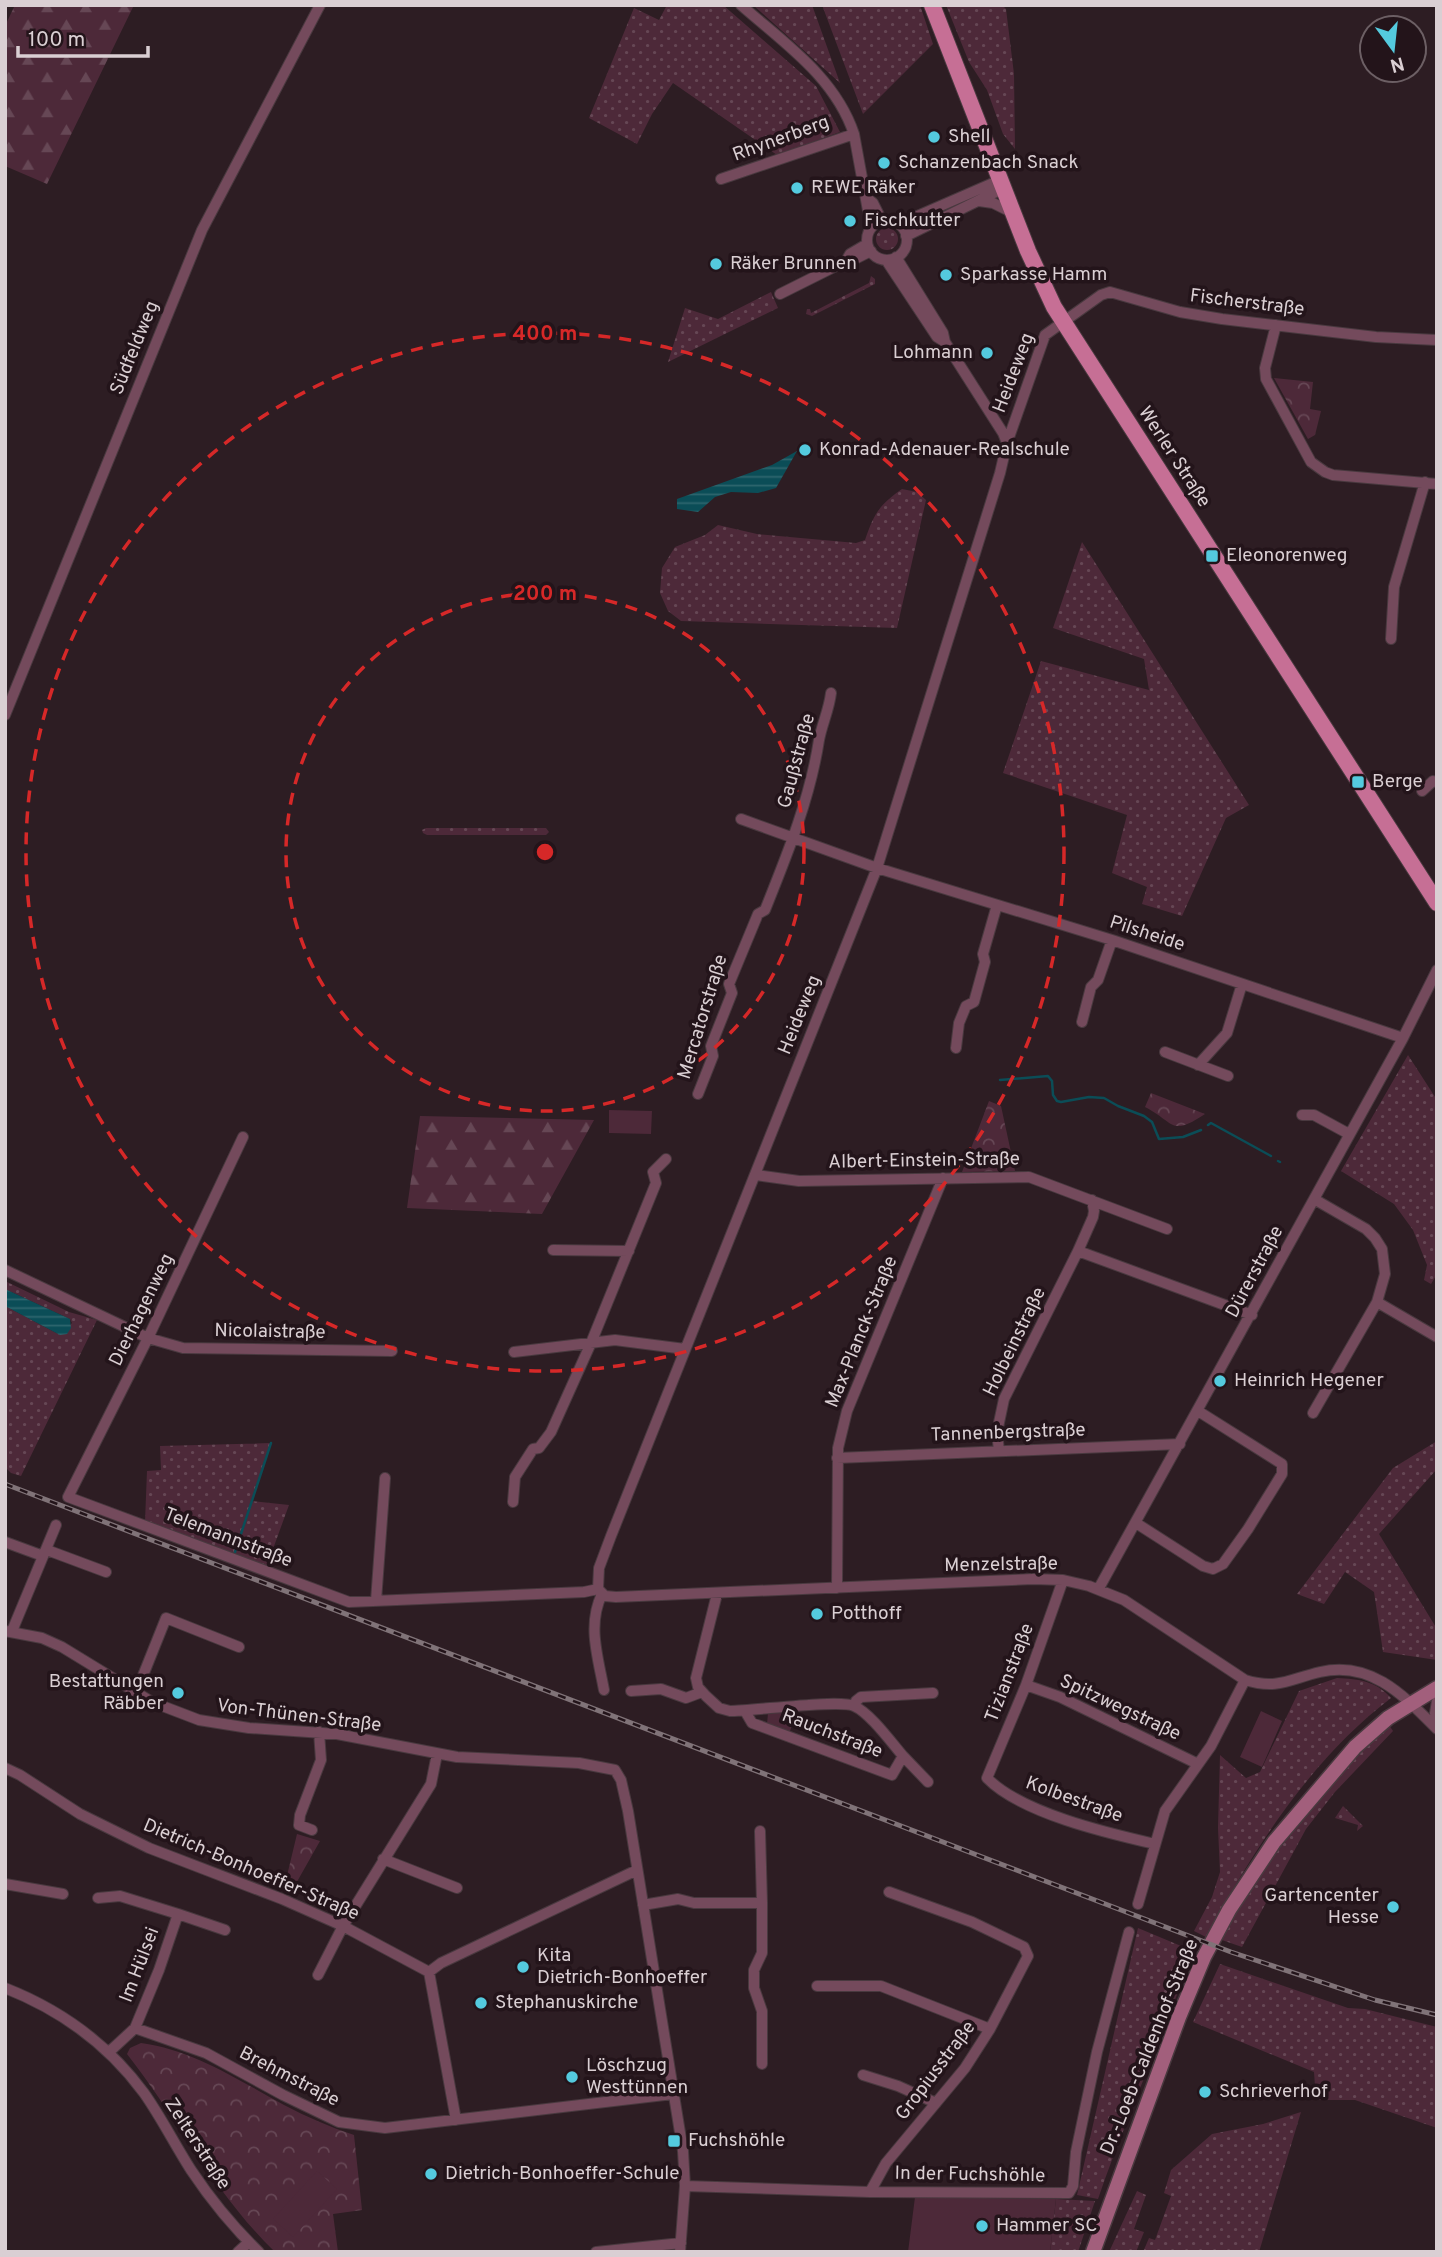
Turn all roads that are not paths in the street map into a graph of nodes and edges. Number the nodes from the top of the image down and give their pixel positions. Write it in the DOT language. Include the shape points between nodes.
graph roads {
  1 [pos="320,5"];
  2 [pos="741,5"];
  3 [pos="932,5"];
  4 [pos="854,134"];
  5 [pos="721,179"];
  6 [pos="1002,184"];
  7 [pos="868,199"];
  8 [pos="979,201"];
  9 [pos="1012,212"];
  10 [pos="882,221"];
  11 [pos="899,224"];
  12 [pos="871,227"];
  13 [pos="906,236"];
  14 [pos="869,248"];
  15 [pos="891,259"];
  16 [pos="780,294"];
  17 [pos="1062,320"];
  18 [pos="1276,325"];
  19 [pos="1437,340"];
  20 [pos="1007,443"];
  21 [pos="1425,482"];
  22 [pos="1437,484"];
  23 [pos="1391,639"];
  24 [pos="831,693"];
  25 [pos="5,715"];
  26 [pos="1437,782"];
  27 [pos="1422,791"];
  28 [pos="741,819"];
  29 [pos="794,837"];
  30 [pos="877,868"];
  31 [pos="1437,902"];
  32 [pos="997,905"];
  33 [pos="1112,940"];
  34 [pos="1437,970"];
  35 [pos="1242,984"];
  36 [pos="1082,1022"];
  37 [pos="1403,1038"];
  38 [pos="956,1048"];
  39 [pos="1165,1052"];
  40 [pos="1198,1065"];
  41 [pos="1228,1076"];
  42 [pos="698,1094"];
  43 [pos="1302,1115"];
  44 [pos="1349,1134"];
  45 [pos="243,1137"];
  46 [pos="666,1159"];
  47 [pos="756,1175"];
  48 [pos="943,1178"];
  49 [pos="1314,1199"];
  50 [pos="1092,1200"];
  51 [pos="1167,1229"];
  52 [pos="553,1250"];
  53 [pos="629,1251"];
  54 [pos="1078,1251"];
  55 [pos="5,1270"];
  56 [pos="1377,1302"];
  57 [pos="1252,1315"];
  58 [pos="1437,1337"];
  59 [pos="148,1338"];
  60 [pos="591,1343"];
  61 [pos="685,1349"];
  62 [pos="392,1351"];
  63 [pos="514,1352"];
  64 [pos="1198,1411"];
  65 [pos="1313,1413"];
  66 [pos="1180,1444"];
  67 [pos="999,1451"];
  68 [pos="838,1458"];
  69 [pos="385,1478"];
  70 [pos="68,1497"];
  71 [pos="513,1502"];
  72 [pos="1136,1523"];
  73 [pos="56,1525"];
  74 [pos="5,1542"];
  75 [pos="45,1553"];
  76 [pos="106,1572"];
  77 [pos="1063,1580"];
  78 [pos="837,1588"];
  79 [pos="1099,1588"];
  80 [pos="600,1591"];
  81 [pos="717,1594"];
  82 [pos="376,1601"];
  83 [pos="9,1631"];
  84 [pos="239,1647"];
  85 [pos="1245,1679"];
  86 [pos="1026,1685"];
  87 [pos="1437,1688"];
  88 [pos="604,1690"];
  89 [pos="631,1690"];
  90 [pos="702,1692"];
  91 [pos="136,1693"];
  92 [pos="933,1693"];
  93 [pos="1437,1700"];
  94 [pos="1410,1702"];
  95 [pos="854,1706"];
  96 [pos="745,1711"];
  97 [pos="1437,1723"];
  98 [pos="1437,1729"];
  99 [pos="318,1732"];
  100 [pos="437,1754"];
  101 [pos="903,1756"];
  102 [pos="1198,1764"];
  103 [pos="5,1769"];
  104 [pos="987,1778"];
  105 [pos="928,1782"];
  106 [pos="312,1830"];
  107 [pos="760,1831"];
  108 [pos="1155,1844"];
  109 [pos="383,1859"];
  110 [pos="637,1870"];
  111 [pos="5,1884"];
  112 [pos="457,1888"];
  113 [pos="889,1892"];
  114 [pos="63,1894"];
  115 [pos="98,1898"];
  116 [pos="762,1903"];
  117 [pos="1138,1904"];
  118 [pos="643,1905"];
  119 [pos="178,1914"];
  120 [pos="343,1926"];
  121 [pos="225,1930"];
  122 [pos="1129,1932"];
  123 [pos="429,1972"];
  124 [pos="318,1975"];
  125 [pos="817,1986"];
  126 [pos="5,1988"];
  127 [pos="135,2028"];
  128 [pos="990,2029"];
  129 [pos="109,2052"];
  130 [pos="762,2064"];
  131 [pos="863,2076"];
  132 [pos="673,2094"];
  133 [pos="936,2104"];
  134 [pos="456,2120"];
  135 [pos="685,2186"];
  136 [pos="870,2192"];
  137 [pos="249,2242"];
  138 [pos="681,2248"];
  139 [pos="238,2252"];
  140 [pos="259,2252"];
  141 [pos="596,2252"];
  142 [pos="1093,2252"];
  1 -- 25 [label="street, Südfeldweg" via="202,230"];
  2 -- 4 [label="street, Rhynerberg" via="825,81"];
  3 -- 6 [label="main road, Werler Straße"];
  4 -- 5 [label="street, Rhynerberg"];
  4 -- 7 [label="street, Rhynerberg"];
  6 -- 8 [label="street"];
  6 -- 9 [label="main road, Werler Straße"];
  6 -- 11 [label="street"];
  7 -- 10 [label="street, Rhynerberg"];
  7 -- 12 [label="street, Rhynerberg"];
  8 -- 9 [label="street"];
  8 -- 13 [label="street"];
  9 -- 17 [label="main road, Werler Straße"];
  10 -- 11 [label="street"];
  10 -- 12 [label="street"];
  11 -- 13 [label="street"];
  12 -- 14 [label="street"];
  13 -- 15 [label="street" via="906,246"];
  14 -- 15 [label="street"];
  14 -- 16 [label="street"];
  15 -- 20 [label="street, Heideweg" via="943,333"];
  17 -- 18 [label="street, Fischerstraße" via="1110,292 1180,312"];
  17 -- 20 [label="street, Heideweg" via="1040,344"];
  17 -- 31 [label="main road, Werler Straße"];
  18 -- 19 [label="street, Fischerstraße"];
  18 -- 21 [label="street" via="1266,379 1311,462 1334,475"];
  20 -- 30 [label="street, Heideweg"];
  21 -- 22 [label="street"];
  21 -- 23 [label="street" via="1394,587"];
  24 -- 29 [label="street, Gaußstraße"];
  26 -- 27 [label="street"];
  28 -- 29 [label="street, Pilsheide"];
  29 -- 30 [label="street, Pilsheide"];
  29 -- 42 [label="street, Mercatorstraße" via="729,984 732,993"];
  30 -- 32 [label="street, Pilsheide"];
  30 -- 47 [label="street, Heideweg"];
  32 -- 33 [label="street, Pilsheide"];
  32 -- 38 [label="street" via="974,1002 966,1006 959,1023"];
  33 -- 35 [label="street, Pilsheide"];
  33 -- 36 [label="street" via="1098,980 1091,987"];
  34 -- 37 [label="street, Dürerstraße"];
  35 -- 37 [label="street, Pilsheide"];
  35 -- 40 [label="street" via="1227,1033"];
  37 -- 44 [label="street, Dürerstraße"];
  39 -- 40 [label="street"];
  40 -- 41 [label="street"];
  43 -- 44 [label="street" via="1314,1115"];
  44 -- 49 [label="street, Dürerstraße"];
  45 -- 59 [label="street, Dierhagenweg"];
  46 -- 53 [label="street" via="653,1172 656,1183"];
  47 -- 48 [label="street, Albert-Einstein-Straße" via="799,1181"];
  47 -- 61 [label="street, Heideweg"];
  48 -- 50 [label="street, Albert-Einstein-Straße" via="1029,1177"];
  48 -- 68 [label="street, Max-Planck-Straße" via="847,1411"];
  49 -- 56 [label="street" via="1366,1229 1382,1249 1385,1273"];
  49 -- 57 [label="street, Dürerstraße"];
  50 -- 51 [label="street, Albert-Einstein-Straße"];
  50 -- 54 [label="street, Holbeinstraße" via="1093,1217"];
  52 -- 53 [label="street"];
  53 -- 60 [label="street"];
  54 -- 57 [label="street"];
  54 -- 67 [label="street, Holbeinstraße" via="1004,1399 997,1432"];
  55 -- 59 [label="street, Nicolaistraße"];
  56 -- 58 [label="street"];
  56 -- 65 [label="street"];
  57 -- 64 [label="street, Dürerstraße"];
  59 -- 62 [label="street, Nicolaistraße" via="183,1348"];
  59 -- 70 [label="street, Dierhagenweg"];
  60 -- 61 [label="street" via="615,1340"];
  60 -- 63 [label="street"];
  60 -- 71 [label="street" via="551,1432 515,1476"];
  61 -- 80 [label="street, Heideweg" via="602,1561 597,1578"];
  64 -- 66 [label="street, Dürerstraße"];
  64 -- 72 [label="street" via="1282,1464 1282,1474 1237,1545 1223,1564 1213,1569"];
  66 -- 67 [label="street, Tannenbergstraße"];
  66 -- 72 [label="street, Dürerstraße"];
  67 -- 68 [label="street, Tannenbergstraße"];
  68 -- 78 [label="street, Max-Planck-Straße"];
  69 -- 82 [label="street"];
  70 -- 82 [label="street, Telemannstraße" via="349,1602"];
  72 -- 79 [label="street, Dürerstraße"];
  73 -- 75 [label="street"];
  74 -- 75 [label="street"];
  75 -- 76 [label="street"];
  75 -- 83 [label="street"];
  77 -- 78 [label="street, Menzelstraße"];
  77 -- 79 [label="street, Menzelstraße"];
  77 -- 86 [label="street, Tizianstraße"];
  78 -- 81 [label="street, Menzelstraße"];
  79 -- 85 [label="street, Menzelstraße"];
  80 -- 81 [label="street, Menzelstraße" via="609,1597"];
  80 -- 82 [label="street, Telemannstraße"];
  80 -- 88 [label="street, Heideweg" via="593,1625"];
  81 -- 90 [label="street" via="696,1678"];
  83 -- 91 [label="street, Von-Thünen-Straße" via="62,1647"];
  84 -- 91 [label="street" via="166,1618"];
  85 -- 94 [label="street, Menzelstraße" via="1270,1686 1327,1671 1361,1671"];
  85 -- 102 [label="street"];
  86 -- 102 [label="street, Spitzwegstraße"];
  86 -- 104 [label="street, Tizianstraße"];
  87 -- 94 [label="main road, Dr.-Loeb-Caldenhof-Straße"];
  89 -- 90 [label="street" via="662,1689 686,1698"];
  90 -- 96 [label="street, Rauchstraße" via="725,1711"];
  91 -- 99 [label="street, Von-Thünen-Straße" via="208,1722"];
  92 -- 95 [label="street, Rauchstraße" via="861,1697"];
  93 -- 97 [label="street"];
  94 -- 98 [label="street, Menzelstraße"];
  94 -- 142 [label="main road, Dr.-Loeb-Caldenhof-Straße" via="1354,1747 1326,1779 1256,1867 1229,1910 1175,2028"];
  95 -- 96 [label="street, Rauchstraße"];
  95 -- 101 [label="street, Rauchstraße"];
  96 -- 101 [label="street, Rauchstraße" via="752,1723 892,1775"];
  99 -- 100 [label="street, Von-Thünen-Straße"];
  99 -- 106 [label="street" via="321,1760 299,1825"];
  100 -- 109 [label="street" via="431,1784"];
  100 -- 110 [label="street, Von-Thünen-Straße" via="608,1767 621,1780"];
  101 -- 105 [label="street, Rauchstraße"];
  102 -- 108 [label="street" via="1165,1811"];
  103 -- 120 [label="street, Dietrich-Bonhoeffer-Straße" via="149,1848"];
  104 -- 108 [label="street, Kolbestraße" via="1022,1802 1100,1832"];
  107 -- 116 [label="street"];
  108 -- 117 [label="street"];
  109 -- 112 [label="street"];
  109 -- 120 [label="street"];
  110 -- 118 [label="street"];
  110 -- 123 [label="street"];
  111 -- 114 [label="street"];
  113 -- 128 [label="street, Gropiusstraße" via="972,1922 1024,1947 1028,1956"];
  115 -- 119 [label="street, Im Hülsei" via="120,1896"];
  116 -- 118 [label="street" via="678,1899"];
  116 -- 130 [label="street" via="762,1953 754,1970 762,2011"];
  118 -- 132 [label="street"];
  119 -- 121 [label="street, Im Hülsei"];
  119 -- 127 [label="street, Im Hülsei"];
  120 -- 123 [label="street, Dietrich-Bonhoeffer-Straße"];
  120 -- 124 [label="street"];
  122 -- 136 [label="street, In der Fuchshöhle" via="1097,2052 1069,2193"];
  123 -- 134 [label="street"];
  125 -- 128 [label="street" via="881,1986"];
  126 -- 129 [label="street" via="63,2017"];
  127 -- 129 [label="street"];
  127 -- 134 [label="street, Brehmstraße" via="206,2053 339,2122 385,2128"];
  128 -- 133 [label="street, Gropiusstraße"];
  129 -- 137 [label="street, Zelterstraße" via="144,2093 219,2208"];
  131 -- 133 [label="street"];
  132 -- 134 [label="street, Brehmstraße"];
  132 -- 135 [label="street"];
  133 -- 136 [label="street, Gropiusstraße" via="886,2163"];
  135 -- 136 [label="street, In der Fuchshöhle"];
  135 -- 138 [label="street"];
  137 -- 139 [label="street"];
  137 -- 140 [label="street, Zelterstraße"];
  138 -- 141 [label="street"];
}
